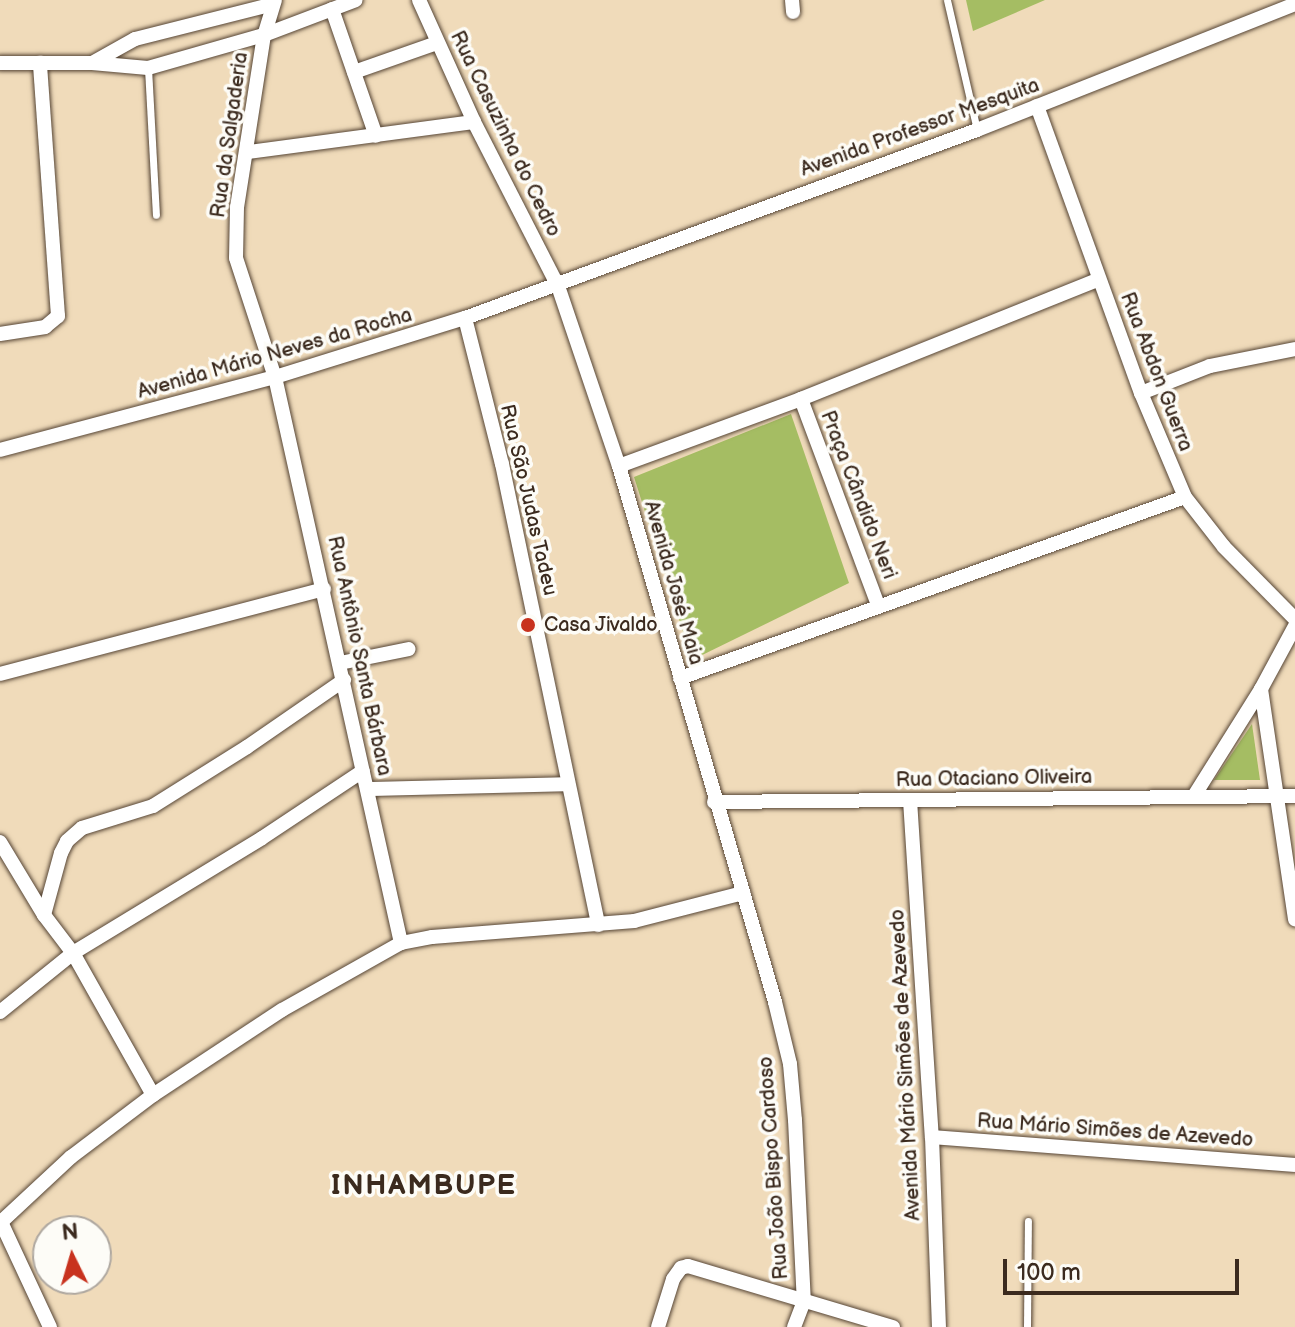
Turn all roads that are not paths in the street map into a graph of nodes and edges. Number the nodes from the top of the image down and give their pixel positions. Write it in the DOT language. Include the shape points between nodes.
graph roads {
  1 [pos="356,0"];
  2 [pos="419,0"];
  3 [pos="947,0"];
  4 [pos="274,2"];
  5 [pos="1295,4"];
  6 [pos="332,9"];
  7 [pos="264,35"];
  8 [pos="437,43"];
  9 [pos="0,63"];
  10 [pos="40,63"];
  11 [pos="92,63"];
  12 [pos="148,68"];
  13 [pos="354,72"];
  14 [pos="1037,106"];
  15 [pos="474,122"];
  16 [pos="977,130"];
  17 [pos="376,136"];
  18 [pos="249,152"];
  19 [pos="156,215"];
  20 [pos="1099,279"];
  21 [pos="558,286"];
  22 [pos="465,318"];
  23 [pos="0,334"];
  24 [pos="1295,349"];
  25 [pos="275,377"];
  26 [pos="1141,393"];
  27 [pos="801,399"];
  28 [pos="0,450"];
  29 [pos="619,466"];
  30 [pos="1185,497"];
  31 [pos="324,589"];
  32 [pos="878,605"];
  33 [pos="1295,619"];
  34 [pos="1295,626"];
  35 [pos="409,649"];
  36 [pos="340,663"];
  37 [pos="0,674"];
  38 [pos="680,678"];
  39 [pos="344,680"];
  40 [pos="1261,689"];
  41 [pos="363,771"];
  42 [pos="568,784"];
  43 [pos="368,789"];
  44 [pos="1194,796"];
  45 [pos="1274,796"];
  46 [pos="1295,796"];
  47 [pos="910,800"];
  48 [pos="714,802"];
  49 [pos="0,842"];
  50 [pos="743,893"];
  51 [pos="44,915"];
  52 [pos="1295,920"];
  53 [pos="598,925"];
  54 [pos="401,943"];
  55 [pos="73,953"];
  56 [pos="0,1012"];
  57 [pos="153,1095"];
  58 [pos="932,1137"];
  59 [pos="1295,1165"];
  60 [pos="1028,1221"];
  61 [pos="0,1222"];
  62 [pos="804,1301"];
  63 [pos="50,1327"];
  64 [pos="658,1327"];
  65 [pos="794,1327"];
  66 [pos="893,1327"];
  67 [pos="939,1327"];
  68 [pos="1027,1327"];
  1 -- 6 [label="street"];
  2 -- 8 [label="street, Rua Casuzinha do Cedro"];
  3 -- 16 [label="lane"];
  4 -- 7 [label="street, Rua da Salgaderia"];
  4 -- 11 [label="street" via="135,39"];
  5 -- 14 [label="street, Avenida Professor Mesquita"];
  6 -- 7 [label="street"];
  6 -- 13 [label="street"];
  7 -- 12 [label="street"];
  7 -- 18 [label="street, Rua da Salgaderia"];
  8 -- 13 [label="street"];
  8 -- 15 [label="street, Rua Casuzinha do Cedro"];
  9 -- 10 [label="street"];
  10 -- 11 [label="street"];
  10 -- 23 [label="street" via="59,307 55,322"];
  11 -- 12 [label="street"];
  12 -- 19 [label="lane"];
  13 -- 17 [label="street"];
  14 -- 16 [label="street, Avenida Professor Mesquita"];
  14 -- 20 [label="street, Rua Abdon Guerra"];
  15 -- 17 [label="street"];
  15 -- 21 [label="street, Rua Casuzinha do Cedro"];
  16 -- 21 [label="street, Avenida Professor Mesquita"];
  17 -- 18 [label="street"];
  18 -- 25 [label="street, Rua da Salgaderia" via="237,207 236,258"];
  20 -- 26 [label="street, Rua Abdon Guerra"];
  20 -- 27 [label="street"];
  21 -- 22 [label="street, Avenida Mário Neves da Rocha"];
  21 -- 29 [label="street, Avenida José Maia"];
  22 -- 25 [label="street, Avenida Mário Neves da Rocha"];
  22 -- 42 [label="street, Rua São Judas Tadeu" via="502,464"];
  24 -- 26 [label="street" via="1210,366"];
  25 -- 28 [label="street, Avenida Mário Neves da Rocha"];
  25 -- 31 [label="street, Rua Antônio Santa Bárbara"];
  26 -- 30 [label="street, Rua Abdon Guerra"];
  27 -- 29 [label="street"];
  27 -- 32 [label="street, Praça Cândido Neri"];
  29 -- 38 [label="street, Avenida José Maia"];
  30 -- 32 [label="street"];
  30 -- 33 [label="street, Rua Abdon Guerra" via="1224,547"];
  31 -- 36 [label="street, Rua Antônio Santa Bárbara"];
  31 -- 37 [label="street"];
  32 -- 38 [label="street"];
  34 -- 40 [label="street"];
  35 -- 36 [label="street"];
  36 -- 39 [label="street, Rua Antônio Santa Bárbara"];
  38 -- 48 [label="street, Avenida José Maia"];
  39 -- 41 [label="street, Rua Antônio Santa Bárbara"];
  39 -- 51 [label="street" via="153,806 82,828 61,853"];
  40 -- 44 [label="street"];
  40 -- 45 [label="street"];
  41 -- 43 [label="street, Rua Antônio Santa Bárbara"];
  41 -- 55 [label="street"];
  42 -- 43 [label="street"];
  42 -- 53 [label="street, Rua São Judas Tadeu"];
  43 -- 54 [label="street, Rua Antônio Santa Bárbara"];
  44 -- 45 [label="street, Rua Otaciano Oliveira"];
  44 -- 47 [label="street, Rua Otaciano Oliveira"];
  45 -- 46 [label="street, Rua Otaciano Oliveira"];
  45 -- 52 [label="street"];
  47 -- 48 [label="street, Rua Otaciano Oliveira"];
  47 -- 58 [label="street, Avenida Mário Simões de Azevedo"];
  48 -- 50 [label="street, Avenida José Maia"];
  49 -- 51 [label="street"];
  50 -- 53 [label="street" via="663,916"];
  50 -- 62 [label="street, Rua João Bispo Cardoso" via="790,1064"];
  51 -- 55 [label="street"];
  53 -- 54 [label="street"];
  54 -- 57 [label="street" via="282,1010"];
  55 -- 56 [label="street"];
  55 -- 57 [label="street"];
  57 -- 61 [label="street" via="71,1157"];
  58 -- 59 [label="street, Rua Mário Simões de Azevedo"];
  58 -- 67 [label="street, Avenida Mário Simões de Azevedo"];
  60 -- 68 [label="lane"];
  61 -- 63 [label="street"];
  62 -- 64 [label="street" via="692,1267 676,1273"];
  62 -- 65 [label="street"];
  62 -- 66 [label="street"];
}
